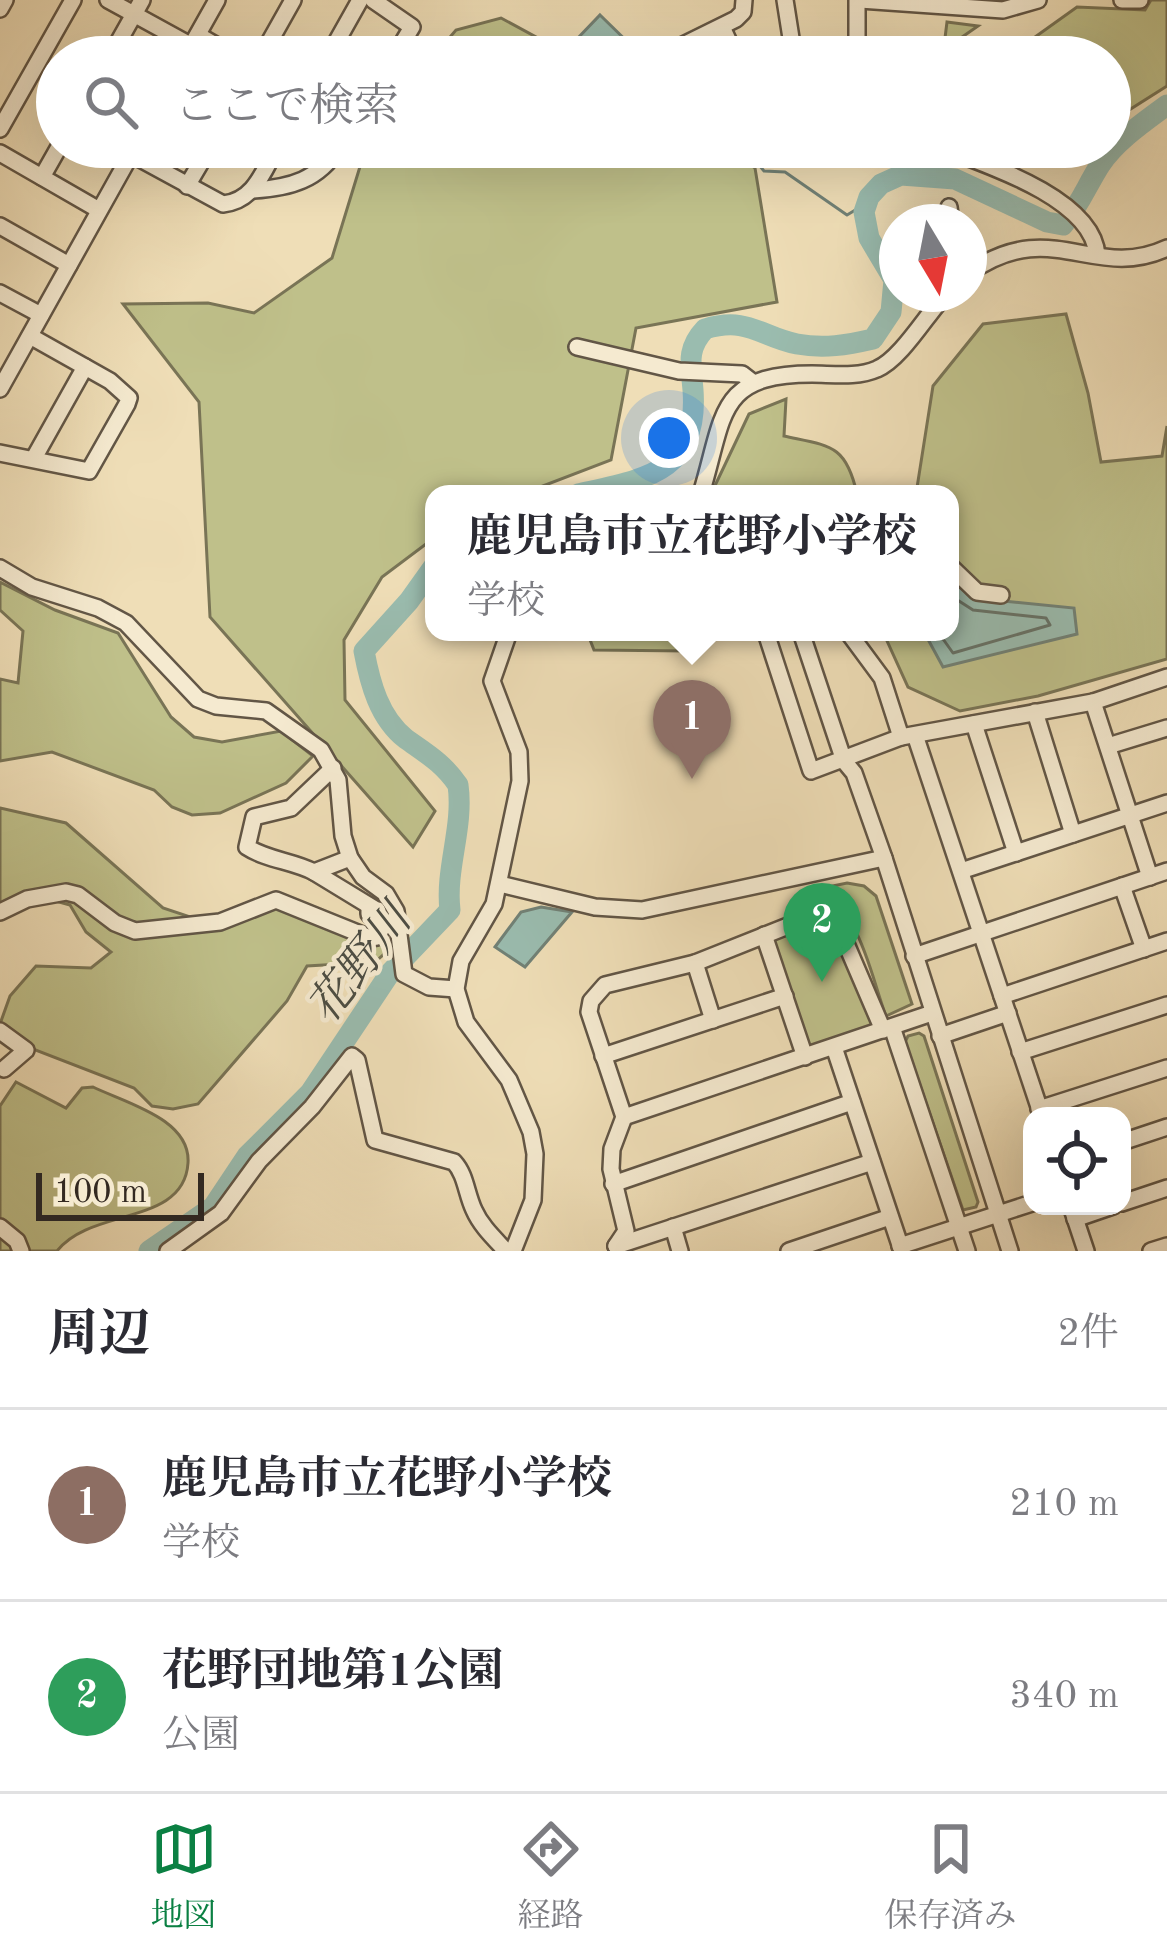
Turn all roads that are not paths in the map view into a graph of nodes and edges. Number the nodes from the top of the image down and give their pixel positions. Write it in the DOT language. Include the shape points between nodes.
graph roads {
  1 [pos="5,0"];
  2 [pos="74,0"];
  3 [pos="108,0"];
  4 [pos="218,0"];
  5 [pos="293,0"];
  6 [pos="360,0"];
  7 [pos="373,0"];
  8 [pos="744,0"];
  9 [pos="785,0"];
  10 [pos="859,0"];
  11 [pos="1038,0"];
  12 [pos="1122,0"];
  13 [pos="1140,0"];
  14 [pos="138,7"];
  15 [pos="0,10"];
  16 [pos="722,27"];
  17 [pos="53,36"];
  18 [pos="122,36"];
  19 [pos="178,36"];
  20 [pos="198,36"];
  21 [pos="273,36"];
  22 [pos="340,36"];
  23 [pos="407,36"];
  24 [pos="703,36"];
  25 [pos="726,36"];
  26 [pos="789,36"];
  27 [pos="858,36"];
  28 [pos="36,66"];
  29 [pos="0,129"];
  30 [pos="0,153"];
  31 [pos="47,168"];
  32 [pos="123,168"];
  33 [pos="160,168"];
  34 [pos="198,168"];
  35 [pos="266,168"];
  36 [pos="323,168"];
  37 [pos="985,168"];
  38 [pos="42,177"];
  39 [pos="187,186"];
  40 [pos="254,190"];
  41 [pos="99,210"];
  42 [pos="0,226"];
  43 [pos="1167,248"];
  44 [pos="1096,255"];
  45 [pos="987,262"];
  46 [pos="69,265"];
  47 [pos="0,293"];
  48 [pos="931,312"];
  49 [pos="41,315"];
  50 [pos="30,335"];
  51 [pos="577,347"];
  52 [pos="6,364"];
  53 [pos="85,367"];
  54 [pos="752,381"];
  55 [pos="0,389"];
  56 [pos="0,453"];
  57 [pos="34,458"];
  58 [pos="703,485"];
  59 [pos="0,568"];
  60 [pos="959,575"];
  61 [pos="1001,595"];
  62 [pos="506,641"];
  63 [pos="769,641"];
  64 [pos="804,641"];
  65 [pos="855,641"];
  66 [pos="808,654"];
  67 [pos="776,665"];
  68 [pos="1167,677"];
  69 [pos="1093,702"];
  70 [pos="1035,712"];
  71 [pos="974,724"];
  72 [pos="1167,728"];
  73 [pos="908,736"];
  74 [pos="1108,746"];
  75 [pos="844,761"];
  76 [pos="333,768"];
  77 [pos="1167,802"];
  78 [pos="1130,814"];
  79 [pos="1073,834"];
  80 [pos="1016,853"];
  81 [pos="350,858"];
  82 [pos="884,858"];
  83 [pos="961,871"];
  84 [pos="314,872"];
  85 [pos="1159,874"];
  86 [pos="500,884"];
  87 [pos="1122,886"];
  88 [pos="370,906"];
  89 [pos="0,911"];
  90 [pos="400,925"];
  91 [pos="981,933"];
  92 [pos="764,935"];
  93 [pos="1167,941"];
  94 [pos="1144,949"];
  95 [pos="914,956"];
  96 [pos="694,963"];
  97 [pos="456,989"];
  98 [pos="784,996"];
  99 [pos="1005,1005"];
  100 [pos="1167,1005"];
  101 [pos="932,1013"];
  102 [pos="713,1020"];
  103 [pos="887,1028"];
  104 [pos="0,1031"];
  105 [pos="940,1036"];
  106 [pos="834,1047"];
  107 [pos="1021,1052"];
  108 [pos="603,1056"];
  109 [pos="806,1057"];
  110 [pos="1167,1068"];
  111 [pos="1,1070"];
  112 [pos="853,1102"];
  113 [pos="1039,1107"];
  114 [pos="1058,1107"];
  115 [pos="624,1117"];
  116 [pos="1167,1127"];
  117 [pos="1131,1139"];
  118 [pos="872,1162"];
  119 [pos="613,1184"];
  120 [pos="1167,1188"];
  121 [pos="1131,1200"];
  122 [pos="1023,1206"];
  123 [pos="998,1214"];
  124 [pos="1074,1215"];
  125 [pos="890,1217"];
  126 [pos="0,1227"];
  127 [pos="959,1227"];
  128 [pos="673,1228"];
  129 [pos="1167,1246"];
  130 [pos="901,1248"];
  131 [pos="617,1249"];
  132 [pos="21,1251"];
  133 [pos="168,1251"];
  134 [pos="509,1251"];
  135 [pos="680,1251"];
  136 [pos="789,1251"];
  137 [pos="967,1251"];
  138 [pos="1010,1251"];
  139 [pos="1086,1251"];
  140 [pos="1151,1251"];
  1 -- 15 [label="street"];
  2 -- 17 [label="street"];
  3 -- 14 [label="street"];
  4 -- 20 [label="street"];
  5 -- 21 [label="street"];
  6 -- 22 [label="street"];
  7 -- 23 [label="street" via="412,27"];
  8 -- 16 [label="street" via="743,13"];
  9 -- 26 [label="street"];
  10 -- 11 [label="street" via="1003,10"];
  10 -- 27 [label="street"];
  12 -- 13 [label="street"];
  14 -- 18 [label="street"];
  14 -- 19 [label="street"];
  16 -- 24 [label="street"];
  16 -- 25 [label="street"];
  28 -- 29 [label="street"];
  30 -- 38 [label="street"];
  31 -- 38 [label="street"];
  32 -- 41 [label="street"];
  33 -- 39 [label="street"];
  34 -- 39 [label="street"];
  35 -- 40 [label="street"];
  36 -- 40 [label="street" via="299,184"];
  37 -- 44 [label="street" via="1065,204 1096,240"];
  38 -- 41 [label="street"];
  39 -- 40 [label="street" via="223,203"];
  41 -- 46 [label="street"];
  42 -- 46 [label="street"];
  43 -- 44 [label="street" via="1126,260"];
  44 -- 45 [label="street" via="1035,246"];
  46 -- 49 [label="street"];
  47 -- 49 [label="street"];
  48 -- 54 [label="street" via="874,371"];
  49 -- 50 [label="street"];
  50 -- 52 [label="street"];
  50 -- 53 [label="street"];
  51 -- 54 [label="street"];
  52 -- 55 [label="street"];
  53 -- 57 [label="street"];
  53 -- 57 [label="street" via="128,404 89,471"];
  54 -- 58 [label="street" via="730,401"];
  56 -- 57 [label="street"];
  59 -- 76 [label="street" via="126,623 198,699 266,711"];
  60 -- 61 [label="street" via="976,592"];
  62 -- 86 [label="street" via="492,681 521,767"];
  63 -- 67 [label="street"];
  64 -- 66 [label="street"];
  65 -- 73 [label="street"];
  66 -- 67 [label="street"];
  66 -- 75 [label="street"];
  67 -- 75 [label="street" via="812,771"];
  68 -- 69 [label="street"];
  69 -- 70 [label="street"];
  69 -- 74 [label="street"];
  70 -- 71 [label="street"];
  70 -- 79 [label="street"];
  71 -- 73 [label="street"];
  71 -- 80 [label="street"];
  72 -- 74 [label="street"];
  73 -- 75 [label="street"];
  73 -- 83 [label="street"];
  74 -- 78 [label="street"];
  75 -- 82 [label="street"];
  76 -- 81 [label="street"];
  76 -- 84 [label="street" via="291,808 254,817 249,830 256,853"];
  77 -- 78 [label="street"];
  78 -- 79 [label="street"];
  78 -- 85 [label="street"];
  79 -- 80 [label="street"];
  80 -- 83 [label="street"];
  81 -- 84 [label="street"];
  81 -- 90 [label="street" via="393,904"];
  82 -- 86 [label="street" via="642,910"];
  82 -- 95 [label="street"];
  83 -- 91 [label="street"];
  84 -- 88 [label="street"];
  85 -- 87 [label="street"];
  86 -- 97 [label="street" via="461,961"];
  87 -- 91 [label="street"];
  87 -- 94 [label="street"];
  88 -- 89 [label="street" via="382,928 370,938 276,900 220,922 134,931 66,892"];
  88 -- 90 [label="street"];
  90 -- 97 [label="street" via="404,974"];
  91 -- 95 [label="street"];
  91 -- 99 [label="street"];
  92 -- 96 [label="street"];
  92 -- 98 [label="street"];
  92 -- 103 [label="street" via="813,916 838,925"];
  93 -- 94 [label="street"];
  94 -- 99 [label="street"];
  95 -- 101 [label="street"];
  96 -- 102 [label="street"];
  96 -- 108 [label="street" via="604,985 589,1012"];
  97 -- 134 [label="street" via="466,1022 509,1080 531,1132 533,1200"];
  98 -- 102 [label="street"];
  98 -- 109 [label="street"];
  99 -- 105 [label="street"];
  99 -- 107 [label="street"];
  100 -- 107 [label="street"];
  101 -- 103 [label="street"];
  101 -- 105 [label="street"];
  102 -- 108 [label="street"];
  103 -- 106 [label="street"];
  103 -- 127 [label="street"];
  104 -- 111 [label="street" via="26,1050"];
  105 -- 123 [label="street"];
  106 -- 109 [label="street"];
  106 -- 112 [label="street"];
  107 -- 113 [label="street"];
  108 -- 115 [label="street"];
  109 -- 115 [label="street"];
  110 -- 114 [label="street"];
  112 -- 118 [label="street"];
  112 -- 119 [label="street"];
  115 -- 119 [label="street" via="612,1149"];
  116 -- 117 [label="street"];
  118 -- 125 [label="street"];
  118 -- 128 [label="street"];
  119 -- 131 [label="street" via="626,1231"];
  120 -- 121 [label="street"];
  122 -- 123 [label="street"];
  123 -- 127 [label="street"];
  123 -- 138 [label="street"];
  124 -- 139 [label="street"];
  125 -- 130 [label="street"];
  125 -- 136 [label="street"];
  126 -- 132 [label="street"];
  127 -- 130 [label="street"];
  127 -- 137 [label="street"];
  128 -- 131 [label="street"];
  128 -- 135 [label="street"];
  129 -- 140 [label="street"];
  133 -- 134 [label="street" via="221,1213 352,1056 375,1140 459,1166 473,1209"];
}
